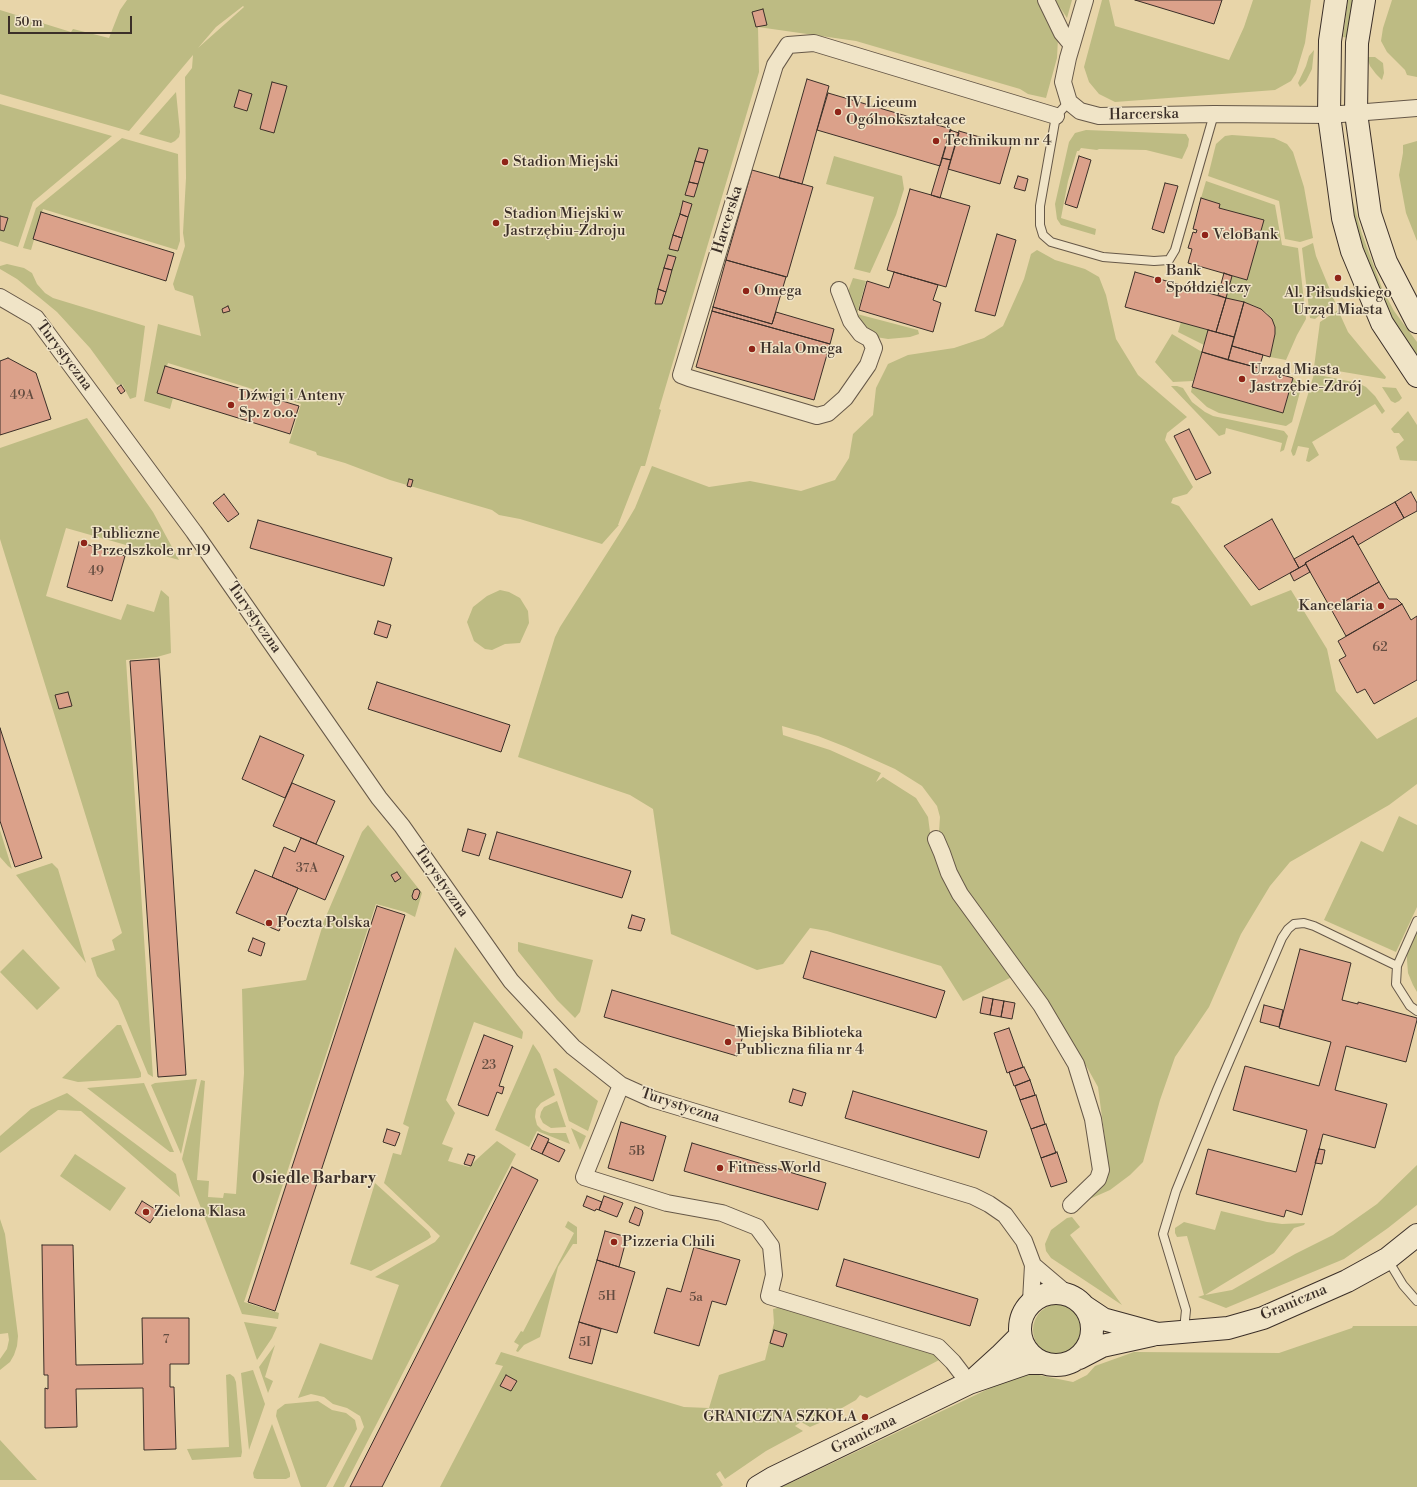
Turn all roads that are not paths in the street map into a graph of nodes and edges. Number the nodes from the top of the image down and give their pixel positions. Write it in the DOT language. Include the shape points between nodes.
graph roads {
  1 [pos="1046,0"];
  2 [pos="1084,0"];
  3 [pos="1336,0"];
  4 [pos="1364,0"];
  5 [pos="1072,45"];
  6 [pos="1069,102"];
  7 [pos="1417,108"];
  8 [pos="1356,113"];
  9 [pos="1214,114"];
  10 [pos="1328,115"];
  11 [pos="1056,116"];
  12 [pos="839,290"];
  13 [pos="0,297"];
  14 [pos="1417,322"];
  15 [pos="1417,376"];
  16 [pos="936,839"];
  17 [pos="1417,921"];
  18 [pos="1397,966"];
  19 [pos="1417,1010"];
  20 [pos="621,1085"];
  21 [pos="1071,1204"];
  22 [pos="1417,1235"];
  23 [pos="1387,1259"];
  24 [pos="1033,1265"];
  25 [pos="1066,1293"];
  26 [pos="1031,1301"];
  27 [pos="1417,1301"];
  28 [pos="1085,1307"];
  29 [pos="1184,1333"];
  30 [pos="1158,1334"];
  31 [pos="1020,1336"];
  32 [pos="1076,1360"];
  33 [pos="1042,1363"];
  34 [pos="969,1383"];
  35 [pos="758,1487"];
  1 -- 5 [label="street" via="1062,33"];
  2 -- 5 [label="street"];
  3 -- 10 [label="street" via="1330,40"];
  4 -- 8 [label="street" via="1357,43"];
  5 -- 6 [label="street" via="1063,82"];
  6 -- 9 [label="street, Harcerska" via="1080,111 1099,116"];
  6 -- 11 [label="lane"];
  7 -- 8 [label="street, Harcerska"];
  8 -- 10 [label="street, Harcerska"];
  8 -- 14 [label="street" via="1370,214 1386,262"];
  9 -- 10 [label="street, Harcerska"];
  9 -- 11 [label="lane" via="1175,250 1169,260 1154,261 1103,257 1051,242 1043,235 1040,206"];
  10 -- 15 [label="street" via="1343,218 1352,251 1382,323"];
  11 -- 12 [label="street, Harcerska" via="814,43 788,45 775,64 681,375 817,416 828,413 845,398 868,365 874,348 870,340 861,334 851,321"];
  13 -- 20 [label="street, Turystyczna" via="36,318 194,532 379,798 402,826 511,981 573,1048"];
  16 -- 21 [label="street" via="960,894 1041,1005 1076,1064 1093,1118 1101,1170 1098,1179"];
  17 -- 18 [label="lane"];
  18 -- 19 [label="lane" via="1396,984 1410,1006"];
  18 -- 29 [label="lane" via="1304,923 1294,924 1282,938 1176,1191 1163,1234 1186,1310"];
  20 -- 24 [label="street, Turystyczna" via="652,1099 973,1196 1005,1214 1024,1241"];
  20 -- 34 [label="street" via="584,1177 667,1203 722,1213 757,1228 771,1246 774,1275 769,1296 938,1347"];
  22 -- 23 [label="street, Graniczna"];
  23 -- 27 [label="lane" via="1403,1285"];
  23 -- 29 [label="street, Graniczna" via="1263,1318 1228,1328"];
  24 -- 25 [label="street, Turystyczna"];
  24 -- 26 [label="street, Turystyczna"];
  25 -- 26 [label="street" via="1054,1292"];
  25 -- 28 [label="street"];
  26 -- 31 [label="street" via="1020,1323"];
  28 -- 30 [label="street, Graniczna" via="1103,1319"];
  28 -- 32 [label="street" via="1091,1318 1090,1341"];
  29 -- 30 [label="street, Graniczna"];
  30 -- 32 [label="street, Graniczna" via="1102,1346"];
  31 -- 33 [label="street" via="1024,1348"];
  31 -- 34 [label="street, Graniczna"];
  32 -- 33 [label="street" via="1054,1366"];
  33 -- 34 [label="street, Graniczna" via="1027,1363"];
  34 -- 35 [label="street, Graniczna"];
}
